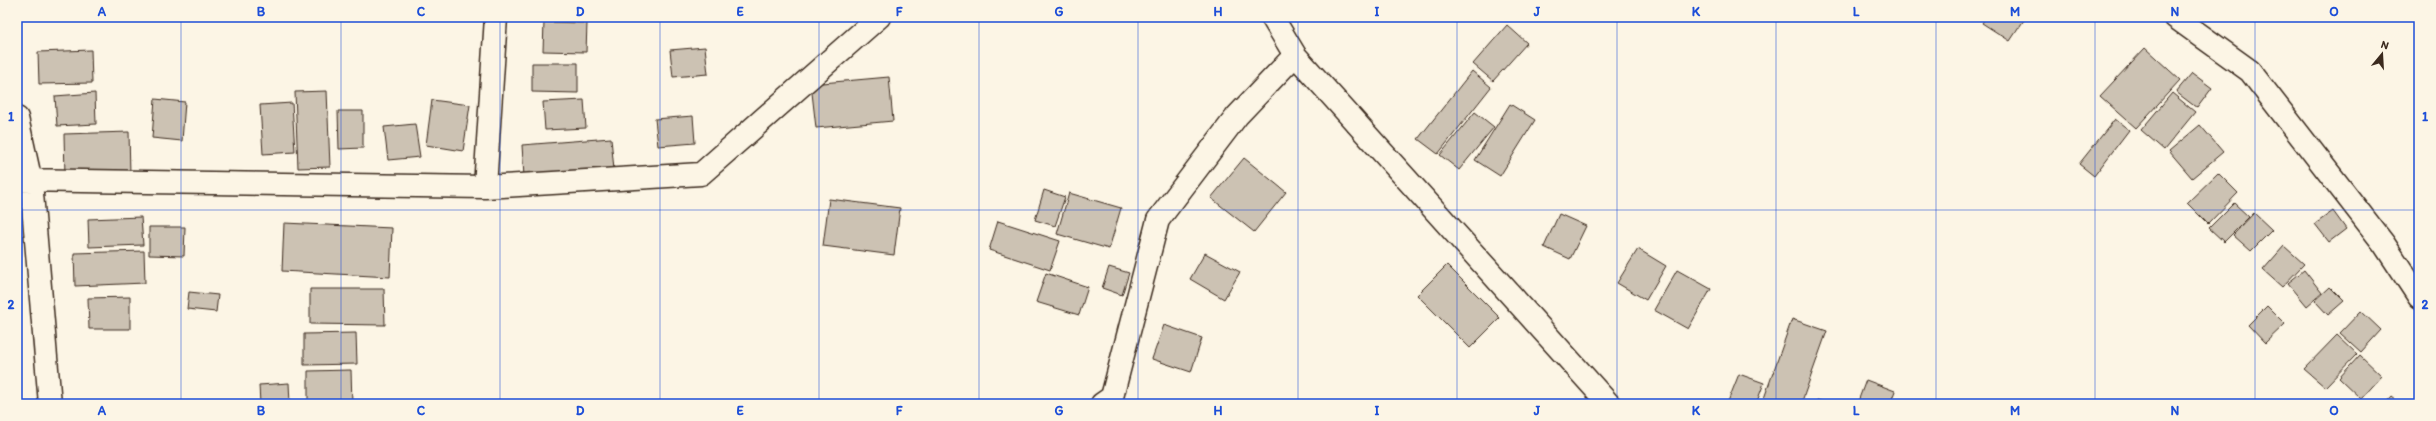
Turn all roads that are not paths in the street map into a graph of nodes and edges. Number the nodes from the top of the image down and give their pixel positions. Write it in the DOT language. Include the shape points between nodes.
graph roads {
  1 [pos="496,17"];
  2 [pos="879,17"];
  3 [pos="1272,17"];
  4 [pos="2175,17"];
  5 [pos="1295,55"];
  6 [pos="17,118"];
  7 [pos="24,181"];
  8 [pos="485,187"];
  9 [pos="2419,297"];
  10 [pos="50,404"];
  11 [pos="1102,404"];
  12 [pos="1609,404"];
  1 -- 8 [label="street"];
  2 -- 8 [label="street" via="701,174"];
  3 -- 5 [label="street"];
  4 -- 9 [label="street" via="2250,71 2384,244"];
  5 -- 11 [label="street" via="1237,116 1158,220 1112,397"];
  5 -- 12 [label="street"];
  6 -- 7 [label="street"];
  7 -- 8 [label="street"];
  7 -- 10 [label="street"];
}
